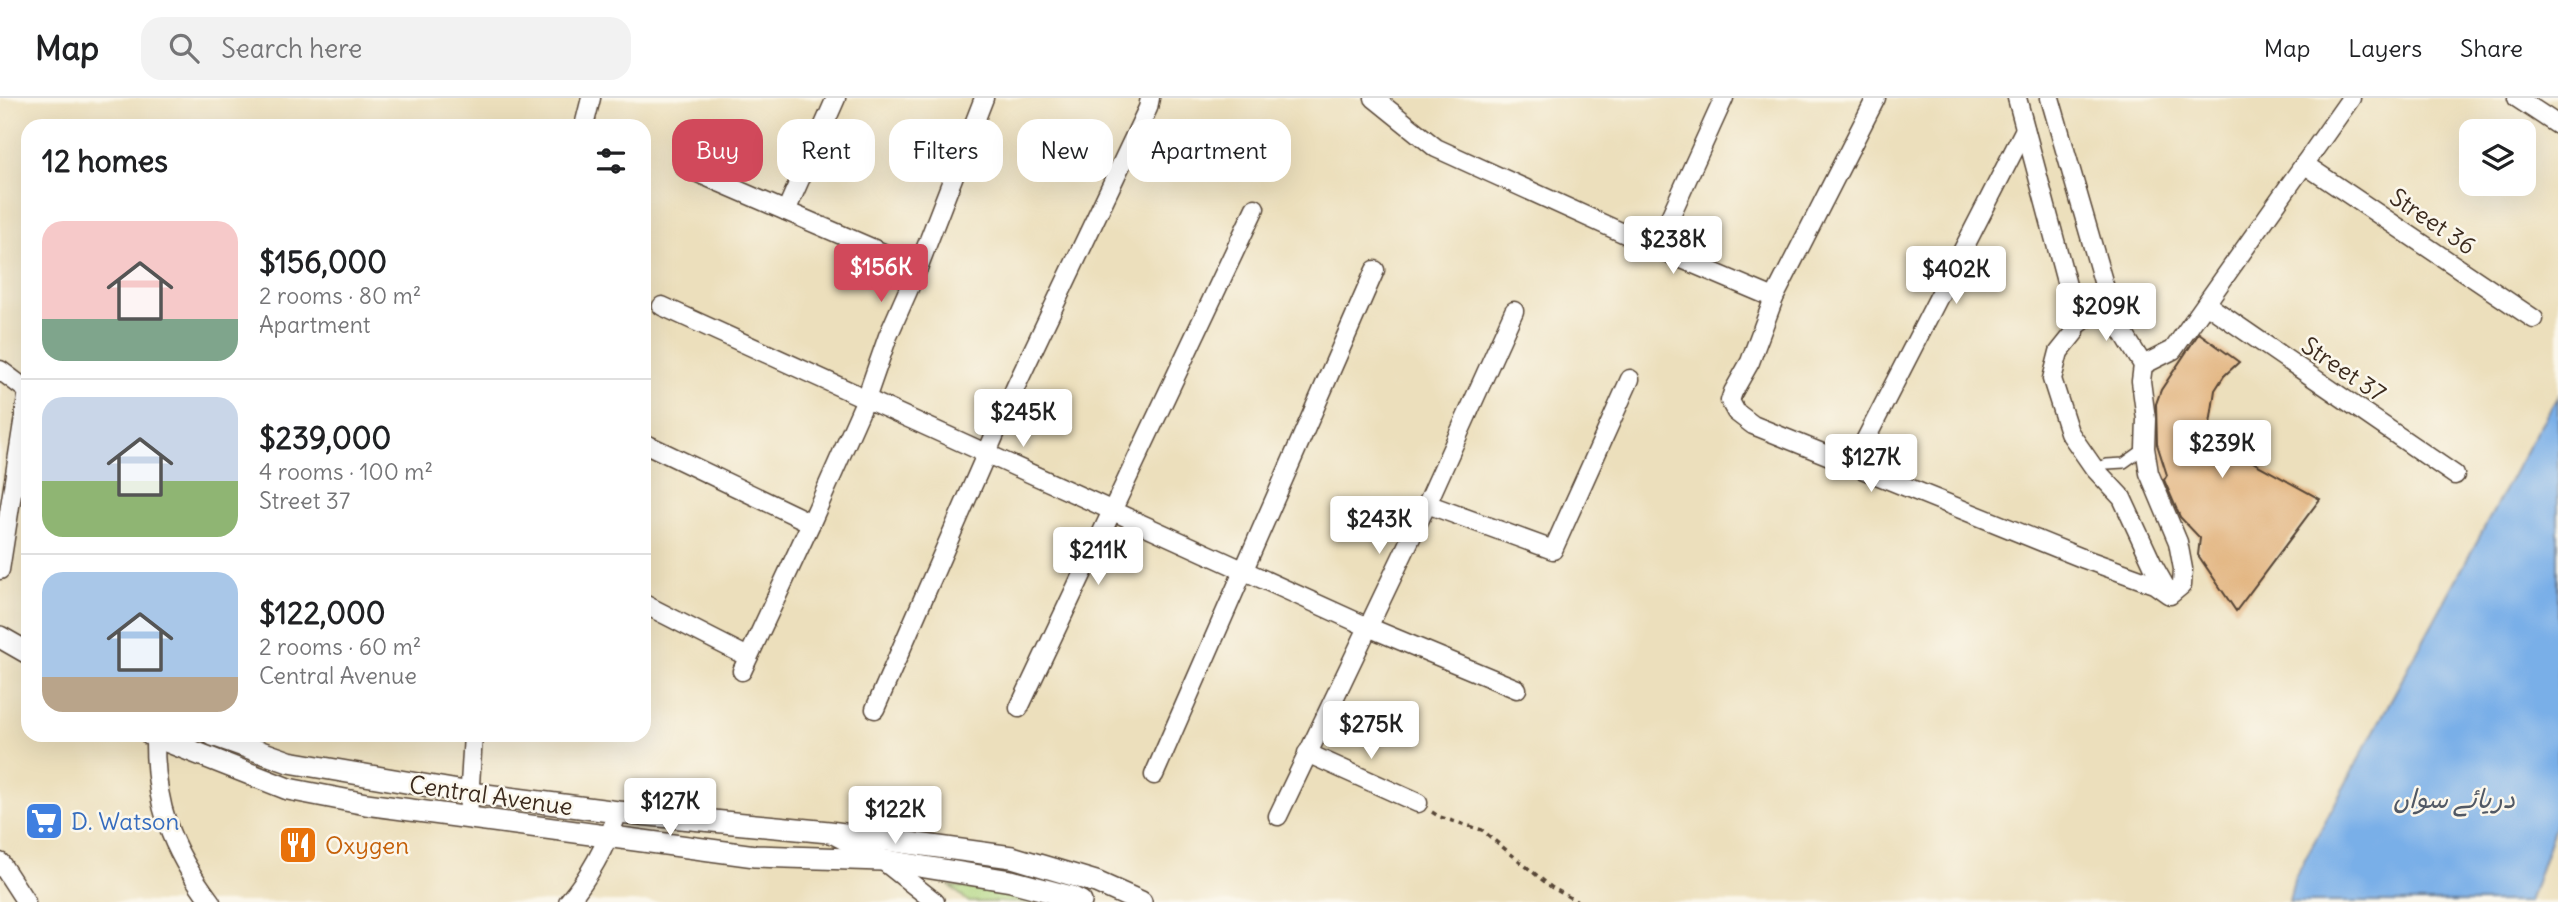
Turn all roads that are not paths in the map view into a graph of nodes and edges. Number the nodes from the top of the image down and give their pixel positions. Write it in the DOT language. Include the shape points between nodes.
graph roads {
  1 [pos="591,98"];
  2 [pos="836,98"];
  3 [pos="984,98"];
  4 [pos="1374,98"];
  5 [pos="1876,98"];
  6 [pos="2017,98"];
  7 [pos="2050,98"];
  8 [pos="2351,98"];
  9 [pos="2518,98"];
  10 [pos="1152,101"];
  11 [pos="1717,101"];
  12 [pos="586,119"];
  13 [pos="2558,125"];
  14 [pos="2025,129"];
  15 [pos="2304,164"];
  16 [pos="719,182"];
  17 [pos="1255,208"];
  18 [pos="786,211"];
  19 [pos="1656,248"];
  20 [pos="918,268"];
  21 [pos="1375,270"];
  22 [pos="1774,298"];
  23 [pos="2206,304"];
  24 [pos="662,306"];
  25 [pos="1514,311"];
  26 [pos="2113,316"];
  27 [pos="2534,319"];
  28 [pos="2075,332"];
  29 [pos="2143,365"];
  30 [pos="0,370"];
  31 [pos="1630,379"];
  32 [pos="21,386"];
  33 [pos="866,398"];
  34 [pos="21,436"];
  35 [pos="651,446"];
  36 [pos="2145,448"];
  37 [pos="986,453"];
  38 [pos="1852,466"];
  39 [pos="2094,468"];
  40 [pos="2455,475"];
  41 [pos="1427,504"];
  42 [pos="1112,511"];
  43 [pos="811,523"];
  44 [pos="0,570"];
  45 [pos="1242,570"];
  46 [pos="2170,595"];
  47 [pos="651,608"];
  48 [pos="1368,627"];
  49 [pos="0,637"];
  50 [pos="21,649"];
  51 [pos="0,652"];
  52 [pos="21,663"];
  53 [pos="1517,689"];
  54 [pos="1018,708"];
  55 [pos="875,709"];
  56 [pos="154,742"];
  57 [pos="169,742"];
  58 [pos="233,742"];
  59 [pos="474,742"];
  60 [pos="1307,753"];
  61 [pos="1154,775"];
  62 [pos="470,793"];
  63 [pos="1418,803"];
  64 [pos="618,812"];
  65 [pos="1278,816"];
  66 [pos="468,818"];
  67 [pos="829,832"];
  68 [pos="609,837"];
  69 [pos="882,860"];
  70 [pos="0,862"];
  71 [pos="26,902"];
  72 [pos="211,902"];
  73 [pos="568,902"];
  74 [pos="935,902"];
  75 [pos="1081,902"];
  76 [pos="1141,902"];
  1 -- 12 [label="street"];
  2 -- 18 [label="street"];
  3 -- 20 [label="street"];
  4 -- 19 [label="street" via="1436,148"];
  5 -- 22 [label="street"];
  6 -- 14 [label="street"];
  7 -- 26 [label="street"];
  8 -- 15 [label="street"];
  9 -- 13 [label="street"];
  10 -- 37 [label="street"];
  11 -- 19 [label="street"];
  14 -- 28 [label="street" via="2073,308"];
  14 -- 38 [label="street"];
  15 -- 23 [label="street"];
  15 -- 27 [label="street, Street 36"];
  16 -- 18 [label="street"];
  17 -- 42 [label="street"];
  18 -- 20 [label="street"];
  19 -- 22 [label="street"];
  20 -- 33 [label="street"];
  21 -- 45 [label="street"];
  22 -- 38 [label="street" via="1730,401 1753,425"];
  23 -- 29 [label="street" via="2173,350"];
  23 -- 40 [label="street, Street 37"];
  24 -- 33 [label="street"];
  25 -- 41 [label="street"];
  26 -- 28 [label="lane" via="2096,317"];
  26 -- 29 [label="street"];
  28 -- 39 [label="street" via="2059,352 2052,379 2069,432"];
  29 -- 36 [label="street"];
  30 -- 32 [label="street"];
  31 -- 41 [label="street" via="1553,550"];
  33 -- 37 [label="street"];
  33 -- 43 [label="street"];
  34 -- 44 [label="street"];
  35 -- 43 [label="street"];
  36 -- 39 [label="lane" via="2124,463"];
  36 -- 46 [label="street" via="2149,473 2178,542 2183,569 2182,585"];
  37 -- 42 [label="street"];
  37 -- 55 [label="street"];
  38 -- 46 [label="street" via="2154,584"];
  39 -- 46 [label="street" via="2122,498"];
  41 -- 48 [label="street"];
  42 -- 45 [label="street"];
  42 -- 54 [label="street"];
  43 -- 47 [label="street" via="745,664"];
  45 -- 48 [label="street"];
  45 -- 61 [label="street"];
  48 -- 53 [label="street"];
  48 -- 60 [label="street"];
  49 -- 50 [label="street"];
  51 -- 52 [label="street"];
  56 -- 72 [label="street" via="157,784 168,830 189,873"];
  57 -- 66 [label="street, Central Avenue" via="288,789"];
  58 -- 62 [label="street, Central Avenue" via="289,762"];
  59 -- 62 [label="street"];
  60 -- 63 [label="street"];
  60 -- 65 [label="street"];
  62 -- 64 [label="street, Central Avenue"];
  62 -- 66 [label="street"];
  64 -- 67 [label="street, Central Avenue"];
  64 -- 68 [label="street"];
  66 -- 68 [label="street, Central Avenue"];
  67 -- 69 [label="street"];
  67 -- 76 [label="street, Central Avenue" via="1012,857 1096,882"];
  68 -- 69 [label="street, Central Avenue" via="755,856"];
  68 -- 73 [label="street" via="587,879"];
  69 -- 74 [label="street"];
  69 -- 75 [label="street, Central Avenue" via="1011,881"];
  70 -- 71 [label="street"];
}
